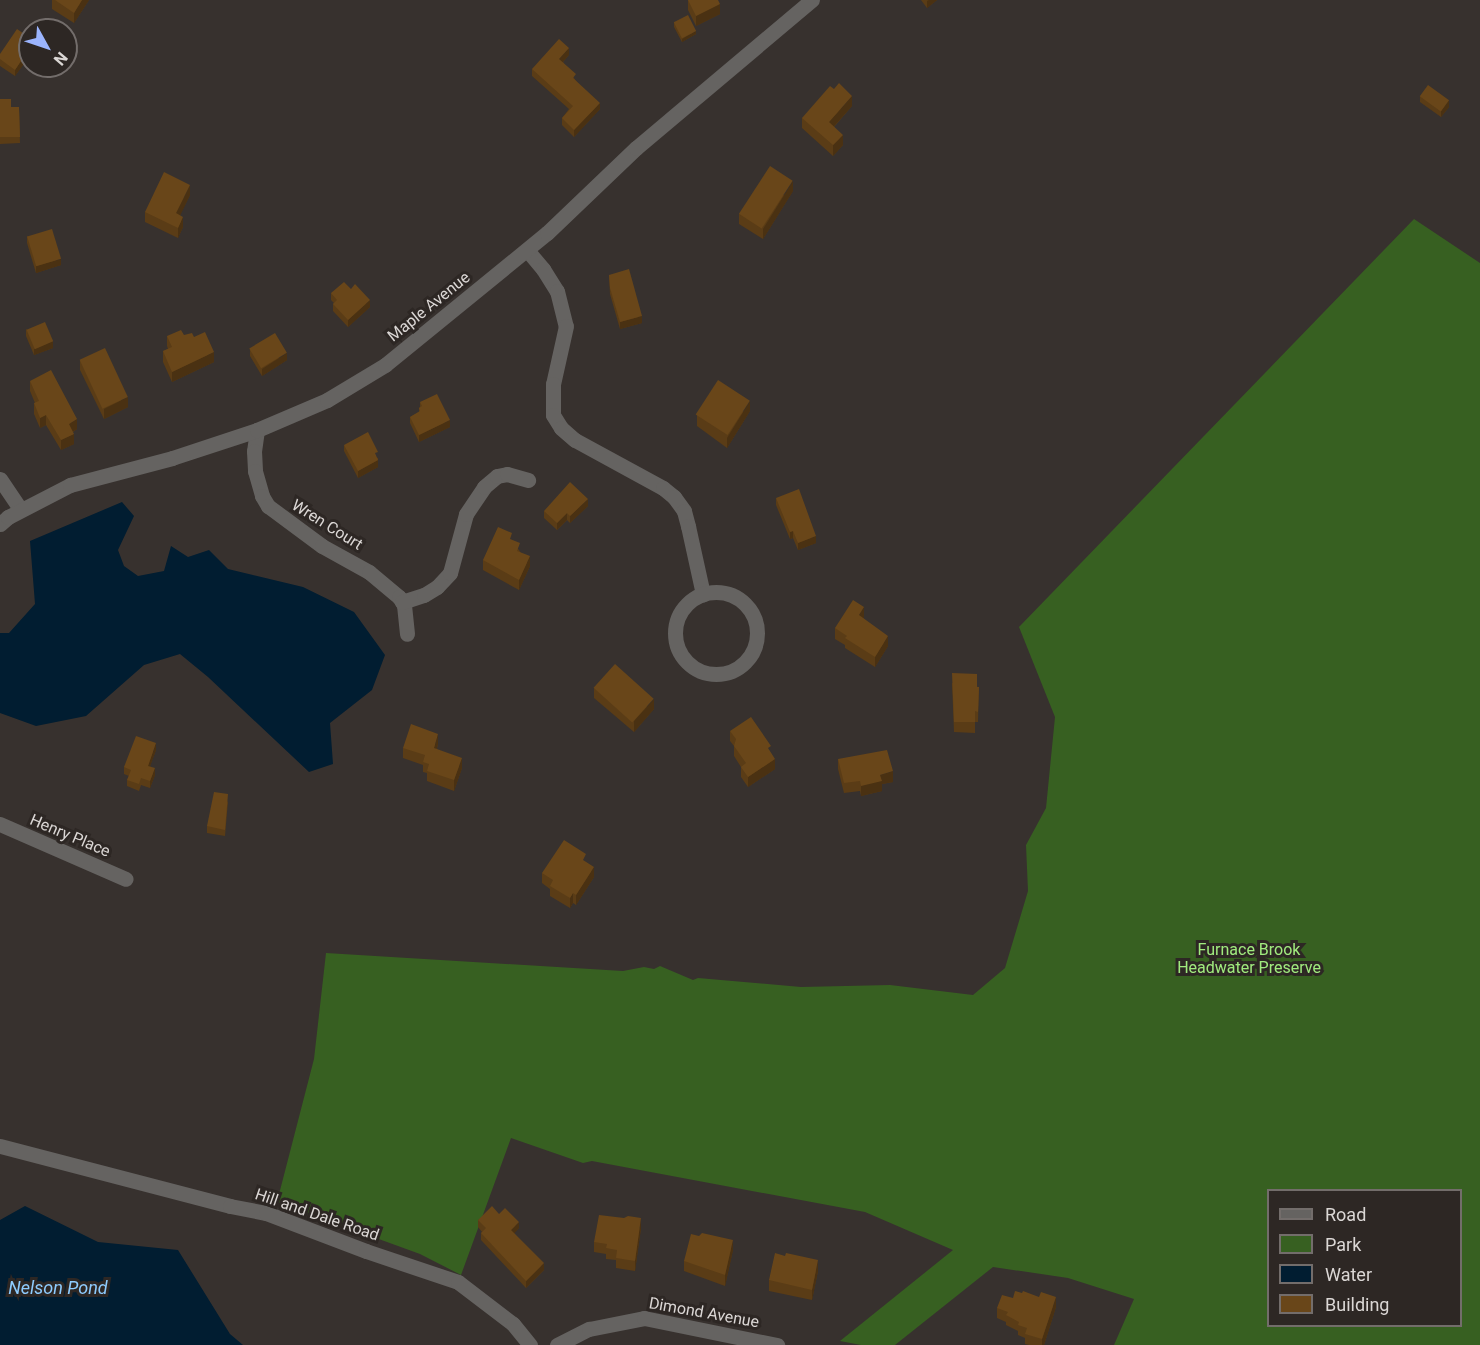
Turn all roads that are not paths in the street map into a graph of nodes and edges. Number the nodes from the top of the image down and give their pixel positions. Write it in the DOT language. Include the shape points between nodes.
graph roads {
  1 [pos="812,0"];
  2 [pos="526,250"];
  3 [pos="257,430"];
  4 [pos="0,479"];
  5 [pos="528,480"];
  6 [pos="21,510"];
  7 [pos="0,524"];
  8 [pos="703,594"];
  9 [pos="402,602"];
  10 [pos="406,634"];
  11 [pos="0,825"];
  12 [pos="126,879"];
  13 [pos="0,1146"];
  14 [pos="530,1345"];
  15 [pos="557,1345"];
  16 [pos="777,1345"];
  1 -- 2 [label="street, Maple Avenue" via="636,148"];
  2 -- 3 [label="street, Maple Avenue" via="385,365 327,400"];
  2 -- 8 [label="street" via="557,291 566,326 553,384 553,415 575,440 674,497 684,511"];
  3 -- 6 [label="street, Maple Avenue" via="70,485"];
  3 -- 9 [label="street, Wren Court" via="255,471 268,506 322,546 369,572"];
  4 -- 6 [label="street"];
  5 -- 9 [label="street" via="507,474 484,487 466,514 450,573 424,595"];
  6 -- 7 [label="street, Maple Avenue"];
  8 -- 8 [label="street" via="681,610 676,623 678,651 686,662 710,675 734,671 750,658 755,648 758,628 754,616 738,598 715,591"];
  9 -- 10 [label="street"];
  11 -- 12 [label="street, Henry Place"];
  13 -- 14 [label="street, Hill and Dale Road" via="266,1213 458,1282 513,1324"];
  15 -- 16 [label="street, Dimond Avenue" via="589,1329 644,1318"];
}
